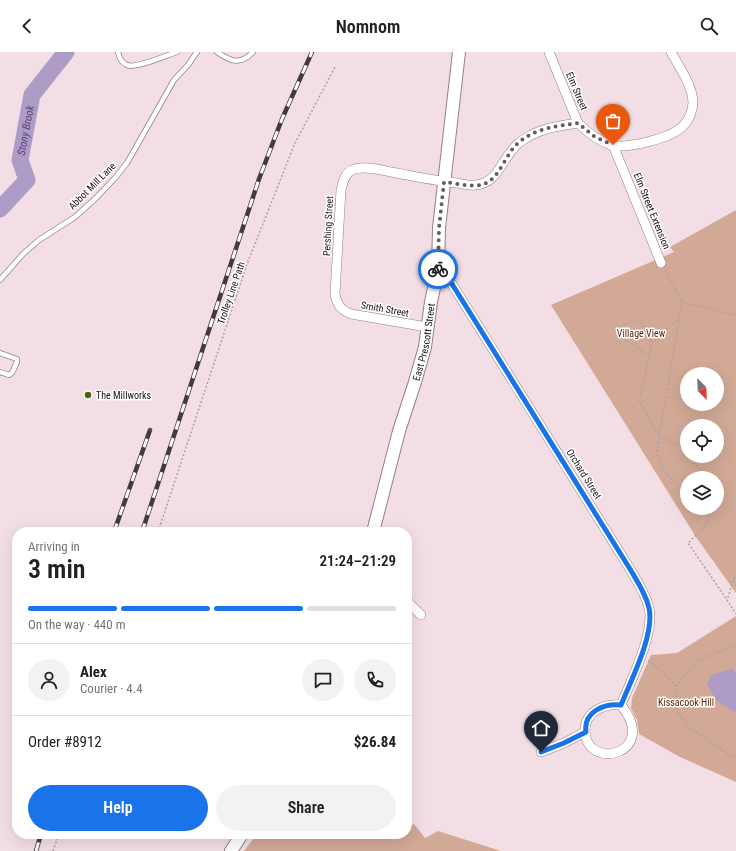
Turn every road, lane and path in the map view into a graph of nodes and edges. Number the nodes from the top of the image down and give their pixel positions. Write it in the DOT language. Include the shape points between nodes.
graph roads {
  1 [pos="118,52"];
  2 [pos="177,52"];
  3 [pos="197,52"];
  4 [pos="217,52"];
  5 [pos="253,52"];
  6 [pos="459,52"];
  7 [pos="548,52"];
  8 [pos="671,52"];
  9 [pos="335,67"];
  10 [pos="578,123"];
  11 [pos="613,145"];
  12 [pos="444,182"];
  13 [pos="661,263"];
  14 [pos="438,269"];
  15 [pos="0,280"];
  16 [pos="682,302"];
  17 [pos="340,307"];
  18 [pos="736,315"];
  19 [pos="680,317"];
  20 [pos="427,327"];
  21 [pos="652,343"];
  22 [pos="0,353"];
  23 [pos="650,356"];
  24 [pos="0,372"];
  25 [pos="659,436"];
  26 [pos="680,446"];
  27 [pos="694,463"];
  28 [pos="701,471"];
  29 [pos="680,485"];
  30 [pos="708,515"];
  31 [pos="160,527"];
  32 [pos="374,527"];
  33 [pos="736,573"];
  34 [pos="727,600"];
  35 [pos="412,606"];
  36 [pos="736,614"];
  37 [pos="421,615"];
  38 [pos="736,645"];
  39 [pos="640,658"];
  40 [pos="676,686"];
  41 [pos="621,705"];
  42 [pos="586,732"];
  43 [pos="541,752"];
  44 [pos="736,755"];
  45 [pos="57,839"];
  46 [pos="238,839"];
  47 [pos="53,851"];
  48 [pos="230,851"];
  1 -- 2 [label="lane" via="127,65 136,66"];
  3 -- 15 [label="lane, Abbot Mill Lane" via="174,80 127,163 95,198 74,217 23,254"];
  4 -- 5 [label="lane" via="237,62 244,60"];
  6 -- 12 [label="main road, East Prescott Street"];
  7 -- 10 [label="street, Elm Street"];
  8 -- 11 [label="street" via="692,92 690,116 684,125 660,138 625,146"];
  9 -- 31 [label="path, Trolley Line Path" via="295,143 247,264"];
  10 -- 11 [label="street, Elm Street" via="595,137"];
  10 -- 12 [label="street" via="540,130 527,136 517,144 499,170 485,184"];
  11 -- 13 [label="street, Elm Street Extension"];
  12 -- 14 [label="main road, East Prescott Street"];
  12 -- 17 [label="street, Pershing Street" via="374,169 354,169 348,172 340,190 336,294"];
  13 -- 16 [label="path"];
  14 -- 20 [label="main road, East Prescott Street"];
  14 -- 39 [label="street, Orchard Street" via="452,284 639,584 651,618 648,639"];
  16 -- 18 [label="path"];
  16 -- 19 [label="path"];
  17 -- 20 [label="street, Smith Street" via="343,311 360,316"];
  19 -- 21 [label="path"];
  19 -- 25 [label="path"];
  20 -- 32 [label="main road, East Prescott Street" via="425,347 399,431"];
  21 -- 23 [label="path"];
  21 -- 23 [label="path" via="640,319 623,325 620,336"];
  22 -- 24 [label="lane" via="16,359 17,362 9,375"];
  23 -- 25 [label="path" via="640,401"];
  25 -- 26 [label="path"];
  25 -- 29 [label="path" via="657,456 665,471"];
  27 -- 28 [label="path"];
  30 -- 34 [label="path" via="706,525 688,543"];
  33 -- 34 [label="path"];
  34 -- 36 [label="path"];
  35 -- 37 [label="street"];
  38 -- 40 [label="path" via="698,660"];
  39 -- 40 [label="path" via="655,665"];
  39 -- 41 [label="street, Orchard Street"];
  40 -- 44 [label="path" via="678,713 690,728 732,756"];
  41 -- 42 [label="street" via="615,704 598,709 588,716"];
  41 -- 42 [label="street" via="628,714 633,728 632,740 625,748 606,754 596,751 590,746"];
  42 -- 43 [label="street"];
  45 -- 47 [label="path"];
  46 -- 48 [label="main road"];
}
